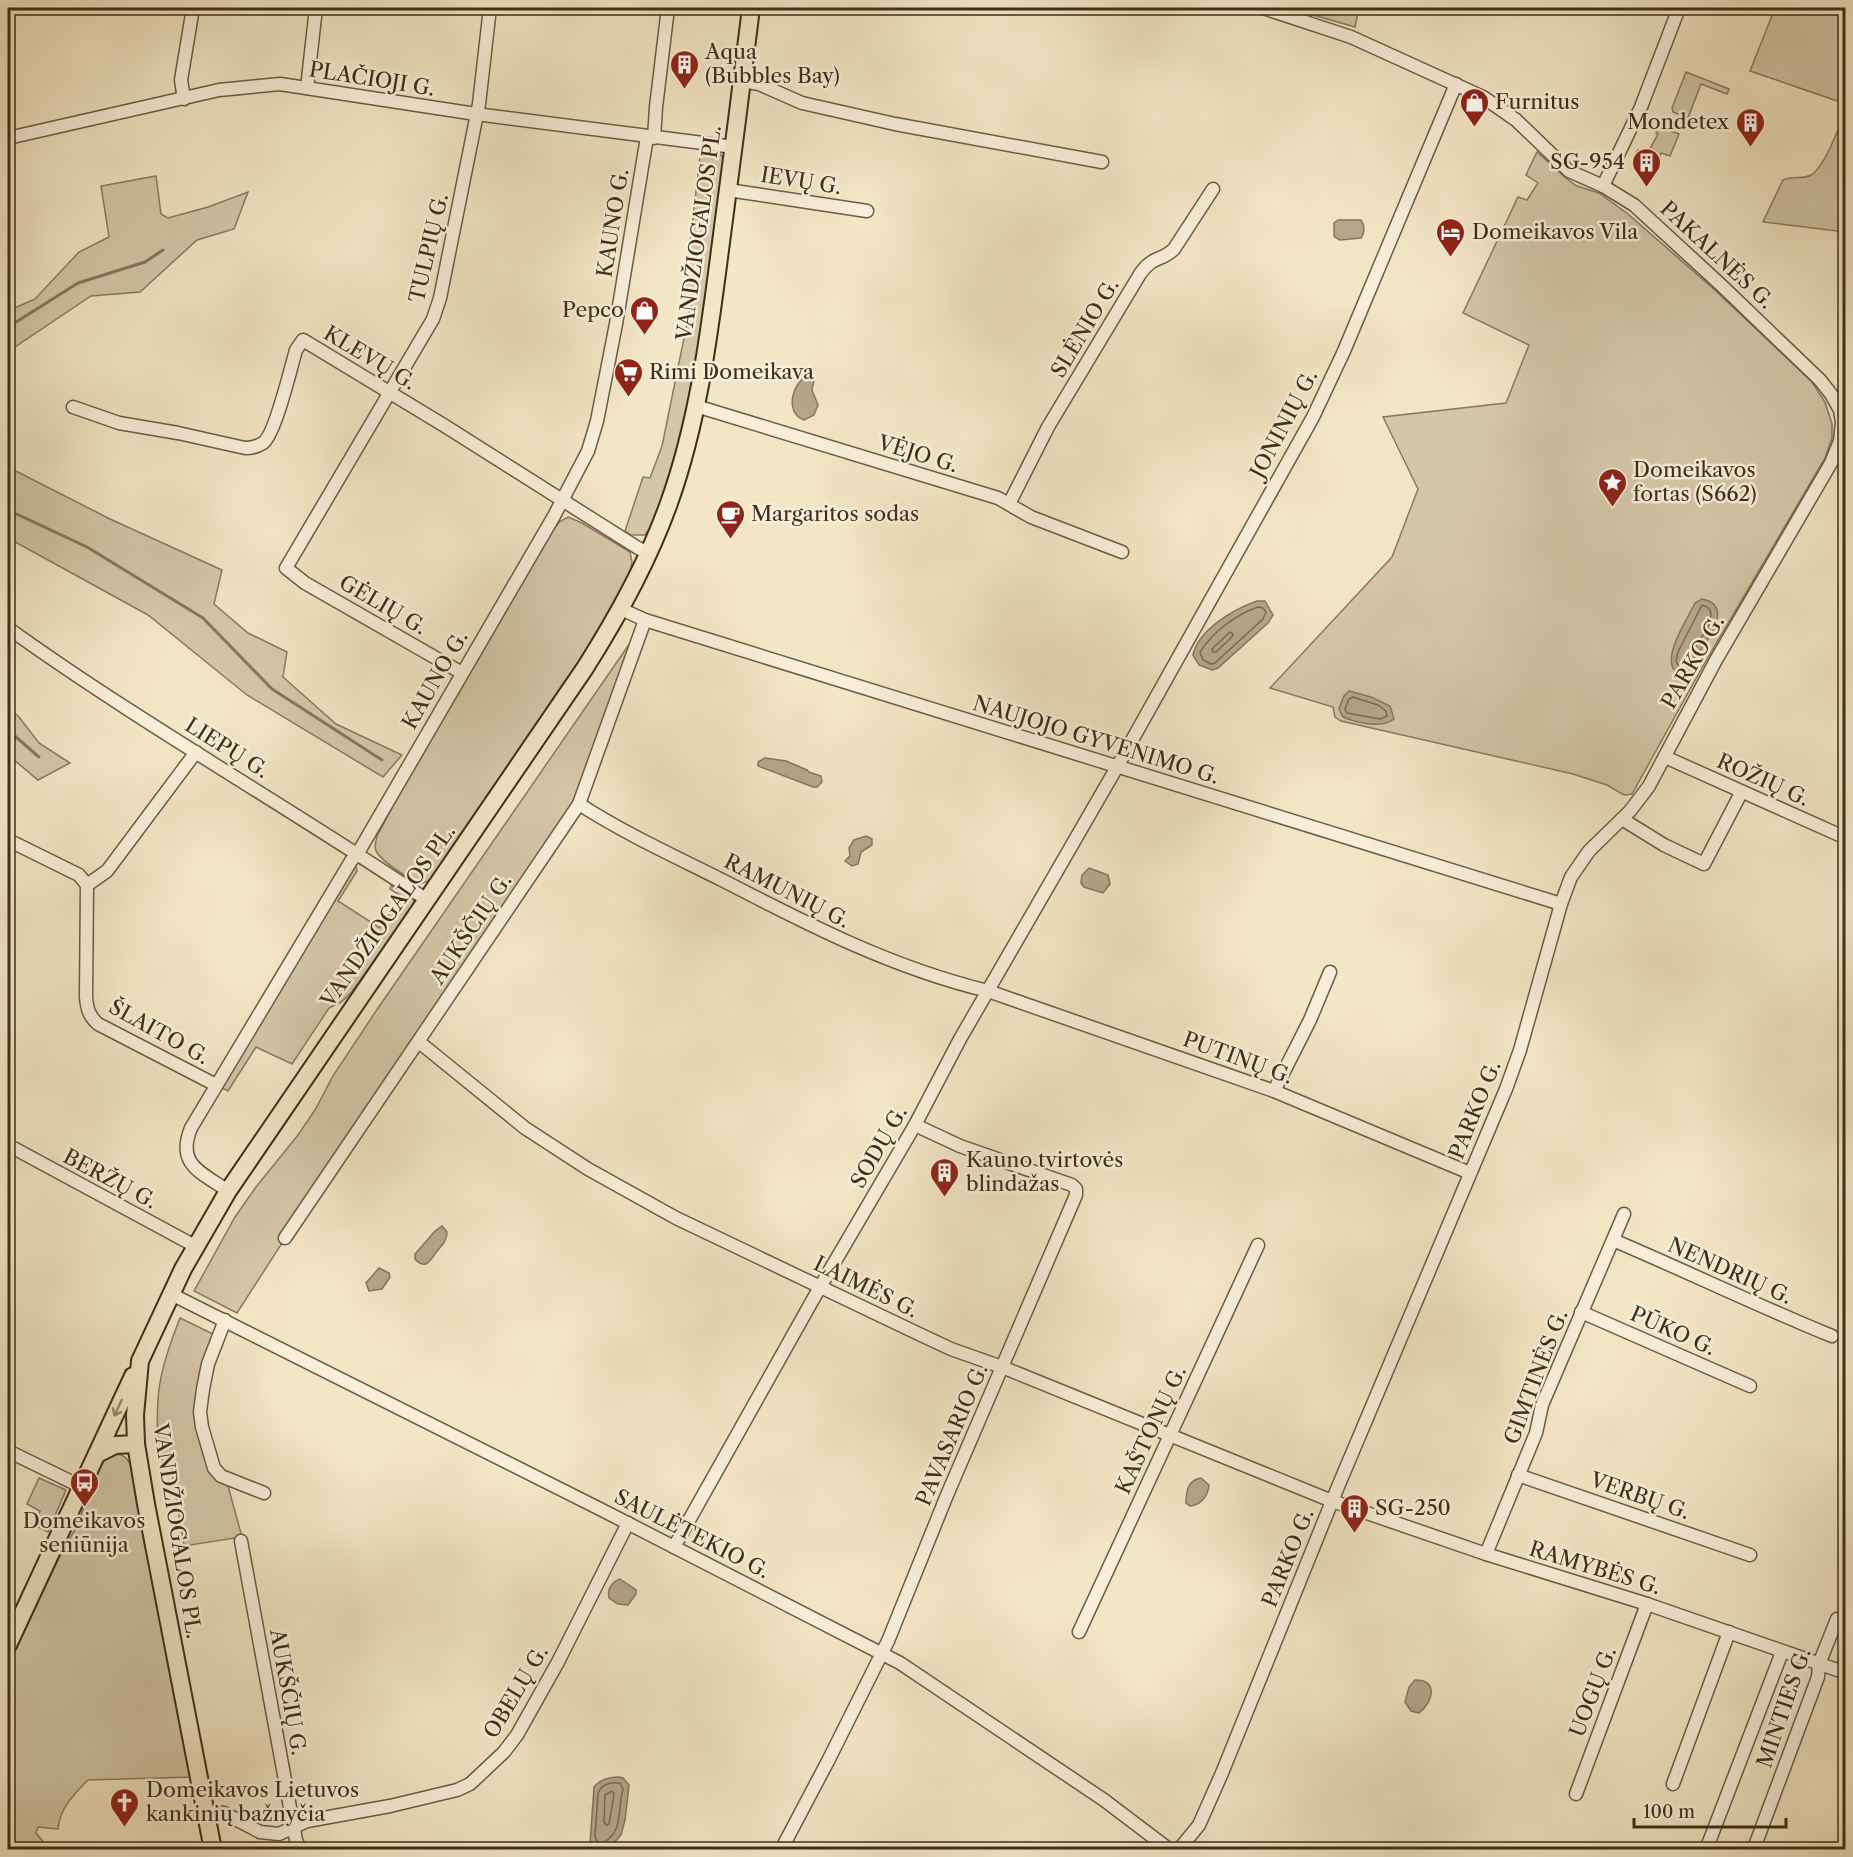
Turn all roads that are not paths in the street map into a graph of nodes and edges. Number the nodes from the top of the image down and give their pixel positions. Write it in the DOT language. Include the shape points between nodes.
graph roads {
  1 [pos="193,8"];
  2 [pos="316,8"];
  3 [pos="490,8"];
  4 [pos="668,8"];
  5 [pos="751,8"];
  6 [pos="1263,8"];
  7 [pos="1679,8"];
  8 [pos="742,81"];
  9 [pos="1456,84"];
  10 [pos="307,88"];
  11 [pos="184,99"];
  12 [pos="476,114"];
  13 [pos="651,137"];
  14 [pos="8,138"];
  15 [pos="734,147"];
  16 [pos="1102,162"];
  17 [pos="1603,186"];
  18 [pos="1214,189"];
  19 [pos="728,190"];
  20 [pos="867,211"];
  21 [pos="391,392"];
  22 [pos="696,406"];
  23 [pos="73,407"];
  24 [pos="1843,409"];
  25 [pos="562,501"];
  26 [pos="1009,504"];
  27 [pos="1122,552"];
  28 [pos="649,553"];
  29 [pos="286,568"];
  30 [pos="621,609"];
  31 [pos="645,620"];
  32 [pos="8,628"];
  33 [pos="462,673"];
  34 [pos="196,752"];
  35 [pos="1665,757"];
  36 [pos="1117,767"];
  37 [pos="1742,793"];
  38 [pos="579,804"];
  39 [pos="1622,819"];
  40 [pos="1845,838"];
  41 [pos="8,840"];
  42 [pos="358,853"];
  43 [pos="87,885"];
  44 [pos="427,900"];
  45 [pos="1561,904"];
  46 [pos="1330,972"];
  47 [pos="988,991"];
  48 [pos="419,1042"];
  49 [pos="216,1085"];
  50 [pos="1274,1091"];
  51 [pos="915,1125"];
  52 [pos="8,1145"];
  53 [pos="1470,1173"];
  54 [pos="228,1191"];
  55 [pos="1624,1214"];
  56 [pos="285,1238"];
  57 [pos="1613,1240"];
  58 [pos="1258,1245"];
  59 [pos="195,1246"];
  60 [pos="820,1287"];
  61 [pos="171,1294"];
  62 [pos="1581,1312"];
  63 [pos="225,1320"];
  64 [pos="1832,1336"];
  65 [pos="140,1361"];
  66 [pos="1002,1367"];
  67 [pos="1750,1386"];
  68 [pos="1170,1436"];
  69 [pos="136,1444"];
  70 [pos="8,1451"];
  71 [pos="97,1454"];
  72 [pos="1518,1475"];
  73 [pos="82,1487"];
  74 [pos="264,1493"];
  75 [pos="1332,1502"];
  76 [pos="628,1523"];
  77 [pos="241,1541"];
  78 [pos="674,1547"];
  79 [pos="1486,1554"];
  80 [pos="1750,1555"];
  81 [pos="1647,1604"];
  82 [pos="1837,1619"];
  83 [pos="1079,1632"];
  84 [pos="1729,1632"];
  85 [pos="8,1646"];
  86 [pos="1782,1652"];
  87 [pos="882,1653"];
  88 [pos="1819,1664"];
  89 [pos="1845,1673"];
  90 [pos="1673,1784"];
  91 [pos="1576,1794"];
  92 [pos="206,1812"];
  93 [pos="293,1826"];
  94 [pos="1756,1843"];
  95 [pos="213,1850"];
  96 [pos="300,1850"];
  97 [pos="781,1850"];
  98 [pos="1170,1850"];
  99 [pos="1177,1850"];
  100 [pos="1706,1850"];
  1 -- 11 [label="street" via="181,80"];
  2 -- 10 [label="street"];
  3 -- 12 [label="street, TULPIŲ G."];
  4 -- 13 [label="street, KAUNO G."];
  5 -- 8 [label="main road, VANDŽIOGALOS PL."];
  6 -- 9 [label="street, PAKALNĖS G." via="1351,37"];
  7 -- 17 [label="street" via="1641,107"];
  8 -- 15 [label="main road, VANDŽIOGALOS PL."];
  8 -- 16 [label="street" via="759,84 802,103 895,124"];
  9 -- 17 [label="street, PAKALNĖS G." via="1506,112 1569,171"];
  9 -- 36 [label="street, JONINIŲ G." via="1325,392"];
  10 -- 11 [label="street, PLAČIOJI G." via="254,86"];
  10 -- 12 [label="street, PLAČIOJI G."];
  11 -- 14 [label="street, PLAČIOJI G."];
  12 -- 13 [label="street, PLAČIOJI G."];
  12 -- 21 [label="street, TULPIŲ G." via="440,298 433,319"];
  13 -- 15 [label="street, PLAČIOJI G."];
  13 -- 25 [label="street, KAUNO G." via="597,421 588,451"];
  15 -- 19 [label="main road, VANDŽIOGALOS PL."];
  17 -- 24 [label="street, PAKALNĖS G." via="1634,205 1721,285 1820,380"];
  18 -- 26 [label="street, SLĖNIO G." via="1174,249 1148,264 1140,274 1058,409"];
  19 -- 20 [label="street, IEVŲ G."];
  19 -- 22 [label="main road, VANDŽIOGALOS PL."];
  21 -- 23 [label="street, KLEVŲ G." via="303,340 272,430 263,444 254,447 119,423"];
  21 -- 25 [label="street, KLEVŲ G."];
  21 -- 29 [label="street, TULPIŲ G."];
  22 -- 26 [label="street, VĖJO G."];
  22 -- 28 [label="main road, VANDŽIOGALOS PL." via="685,453"];
  24 -- 35 [label="street, PARKO G." via="1842,433 1831,463 1716,660"];
  25 -- 28 [label="street, KLEVŲ G."];
  25 -- 33 [label="street, KAUNO G."];
  26 -- 27 [label="street, VĖJO G." via="1031,517"];
  28 -- 30 [label="main road, VANDŽIOGALOS PL."];
  29 -- 33 [label="street, GĖLIŲ G." via="305,583"];
  30 -- 31 [label="street, NAUJOJO GYVENIMO G."];
  30 -- 44 [label="main road, VANDŽIOGALOS PL."];
  31 -- 36 [label="street, NAUJOJO GYVENIMO G."];
  31 -- 38 [label="street, AUKŠČIŲ G."];
  32 -- 34 [label="street, LIEPŲ G."];
  33 -- 42 [label="street, KAUNO G."];
  34 -- 42 [label="street, LIEPŲ G."];
  34 -- 43 [label="street" via="107,871"];
  35 -- 37 [label="street, ROŽIŲ G."];
  35 -- 39 [label="street, PARKO G." via="1639,800"];
  36 -- 45 [label="street, NAUJOJO GYVENIMO G."];
  36 -- 47 [label="street, SODŲ G."];
  37 -- 39 [label="street" via="1704,864"];
  37 -- 40 [label="street, ROŽIŲ G."];
  38 -- 47 [label="street, RAMUNIŲ G." via="642,841 841,941 933,976"];
  38 -- 48 [label="street, AUKŠČIŲ G."];
  39 -- 45 [label="street, PARKO G." via="1582,860"];
  41 -- 43 [label="street" via="79,875"];
  42 -- 44 [label="street, LIEPŲ G."];
  42 -- 49 [label="street, KAUNO G."];
  43 -- 49 [label="street, ŠLAITO G." via="86,997 90,1015 98,1024"];
  44 -- 54 [label="main road, VANDŽIOGALOS PL."];
  45 -- 53 [label="street, PARKO G." via="1520,1050"];
  46 -- 50 [label="street"];
  47 -- 50 [label="street, PUTINŲ G."];
  47 -- 51 [label="street, SODŲ G."];
  48 -- 56 [label="street, AUKŠČIŲ G."];
  48 -- 60 [label="street, LAIMĖS G." via="525,1128 588,1169 676,1218"];
  49 -- 54 [label="street, KAUNO G." via="191,1128 185,1149 194,1167"];
  50 -- 53 [label="street, PUTINŲ G."];
  51 -- 60 [label="street, SODŲ G."];
  51 -- 66 [label="street, PAVASARIO G." via="1076,1189"];
  52 -- 59 [label="street, BERŽŲ G."];
  53 -- 75 [label="street, PARKO G."];
  54 -- 59 [label="main road, VANDŽIOGALOS PL."];
  55 -- 57 [label="street, GIMTINĖS G."];
  57 -- 62 [label="street, GIMTINĖS G."];
  57 -- 64 [label="street, NENDRIŲ G."];
  58 -- 68 [label="street, KAŠTONŲ G."];
  59 -- 61 [label="main road, VANDŽIOGALOS PL."];
  60 -- 66 [label="street, LAIMĖS G." via="951,1349"];
  60 -- 78 [label="street, SODŲ G."];
  61 -- 63 [label="street, SAULĖTEKIO G."];
  61 -- 65 [label="main road, VANDŽIOGALOS PL."];
  62 -- 67 [label="street, PŪKO G."];
  62 -- 72 [label="street, GIMTINĖS G."];
  63 -- 74 [label="street" via="205,1381 202,1427 214,1468 221,1476"];
  63 -- 76 [label="street, SAULĖTEKIO G."];
  65 -- 69 [label="main road, VANDŽIOGALOS PL."];
  65 -- 71 [label="main road, one-way"];
  66 -- 68 [label="street, LAIMĖS G."];
  66 -- 87 [label="street, PAVASARIO G."];
  68 -- 75 [label="street, LAIMĖS G."];
  68 -- 83 [label="street, KAŠTONŲ G."];
  69 -- 71 [label="main road" via="115,1445"];
  69 -- 92 [label="main road, VANDŽIOGALOS PL."];
  70 -- 73 [label="street"];
  71 -- 73 [label="main road"];
  72 -- 79 [label="street, GIMTINĖS G."];
  72 -- 80 [label="street, VERBŲ G."];
  73 -- 85 [label="main road"];
  75 -- 79 [label="street, RAMYBĖS G."];
  75 -- 99 [label="street, PARKO G." via="1202,1820"];
  76 -- 78 [label="street, SAULĖTEKIO G."];
  76 -- 93 [label="street, OBELŲ G." via="517,1735 481,1776 457,1790"];
  77 -- 93 [label="street, AUKŠČIŲ G."];
  78 -- 87 [label="street, SAULĖTEKIO G."];
  79 -- 81 [label="street, RAMYBĖS G."];
  81 -- 84 [label="street, RAMYBĖS G."];
  81 -- 91 [label="street, UOGŲ G."];
  82 -- 88 [label="street, MINTIES G."];
  84 -- 86 [label="street, RAMYBĖS G."];
  84 -- 90 [label="street"];
  86 -- 88 [label="street, RAMYBĖS G."];
  86 -- 100 [label="street"];
  87 -- 97 [label="street, PAVASARIO G."];
  87 -- 98 [label="street, SAULĖTEKIO G." via="1021,1743"];
  88 -- 89 [label="street, RAMYBĖS G."];
  88 -- 94 [label="street, MINTIES G." via="1818,1677"];
  92 -- 93 [label="street, OBELŲ G." via="224,1812 266,1833 284,1833"];
  92 -- 95 [label="main road, VANDŽIOGALOS PL."];
  93 -- 96 [label="street, AUKŠČIŲ G."];
}
